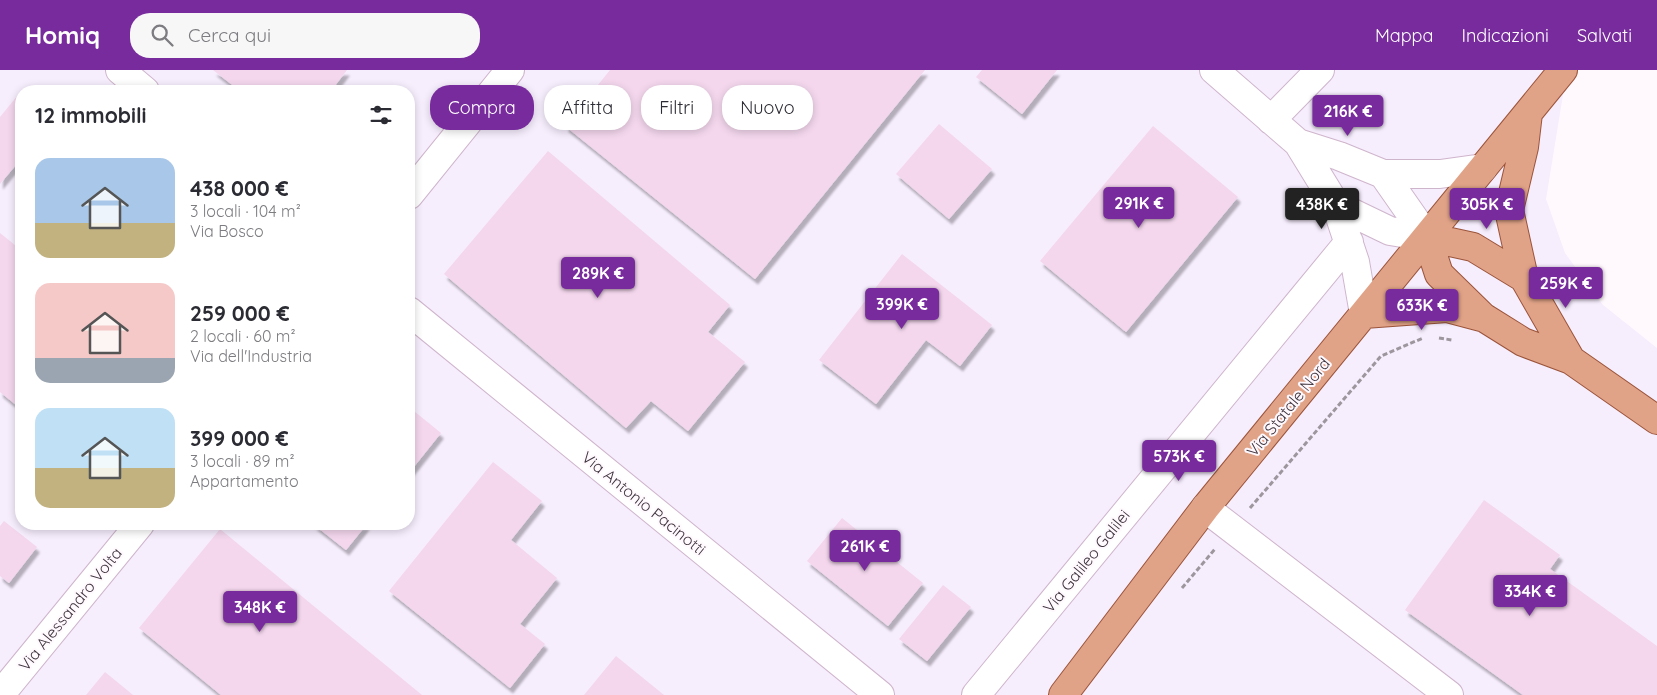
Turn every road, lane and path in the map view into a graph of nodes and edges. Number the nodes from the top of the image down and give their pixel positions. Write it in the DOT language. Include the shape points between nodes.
graph roads {
  1 [pos="120,70"];
  2 [pos="510,70"];
  3 [pos="1214,70"];
  4 [pos="1320,70"];
  5 [pos="1563,70"];
  6 [pos="138,85"];
  7 [pos="1528,113"];
  8 [pos="1271,120"];
  9 [pos="1298,143"];
  10 [pos="1483,168"];
  11 [pos="1383,174"];
  12 [pos="415,188"];
  13 [pos="1336,205"];
  14 [pos="1428,237"];
  15 [pos="1349,242"];
  16 [pos="1524,278"];
  17 [pos="1364,314"];
  18 [pos="415,316"];
  19 [pos="1483,318"];
  20 [pos="1429,336"];
  21 [pos="1438,338"];
  22 [pos="1457,341"];
  23 [pos="1571,360"];
  24 [pos="1657,420"];
  25 [pos="1205,508"];
  26 [pos="1233,529"];
  27 [pos="135,530"];
  28 [pos="1177,593"];
  29 [pos="0,695"];
  30 [pos="880,695"];
  31 [pos="976,695"];
  32 [pos="1062,695"];
  33 [pos="1449,695"];
  1 -- 6 [label="street"];
  2 -- 12 [label="street"];
  3 -- 8 [label="street"];
  4 -- 8 [label="street"];
  5 -- 7 [label="main road"];
  7 -- 10 [label="main road"];
  7 -- 16 [label="main road" via="1524,147 1509,210"];
  8 -- 9 [label="street"];
  9 -- 11 [label="street"];
  9 -- 13 [label="street"];
  10 -- 11 [label="street" via="1440,174"];
  10 -- 14 [label="main road"];
  11 -- 14 [label="street"];
  13 -- 14 [label="street" via="1390,231"];
  13 -- 15 [label="street"];
  14 -- 16 [label="main road" via="1473,247"];
  14 -- 17 [label="main road, Via Statale Nord"];
  14 -- 19 [label="main road" via="1439,274"];
  15 -- 17 [label="street"];
  15 -- 31 [label="street, Via Galileo Galilei"];
  16 -- 23 [label="main road"];
  17 -- 19 [label="main road" via="1447,308"];
  17 -- 25 [label="main road, Via Statale Nord"];
  18 -- 30 [label="street, Via Antonio Pacinotti"];
  19 -- 23 [label="main road" via="1523,342"];
  20 -- 26 [label="path" via="1381,356"];
  21 -- 22 [label="path"];
  23 -- 24 [label="main road"];
  25 -- 26 [label="street"];
  25 -- 32 [label="main road, Via Statale Nord"];
  26 -- 28 [label="path"];
  26 -- 33 [label="street"];
  27 -- 29 [label="street, Via Alessandro Volta"];
}
